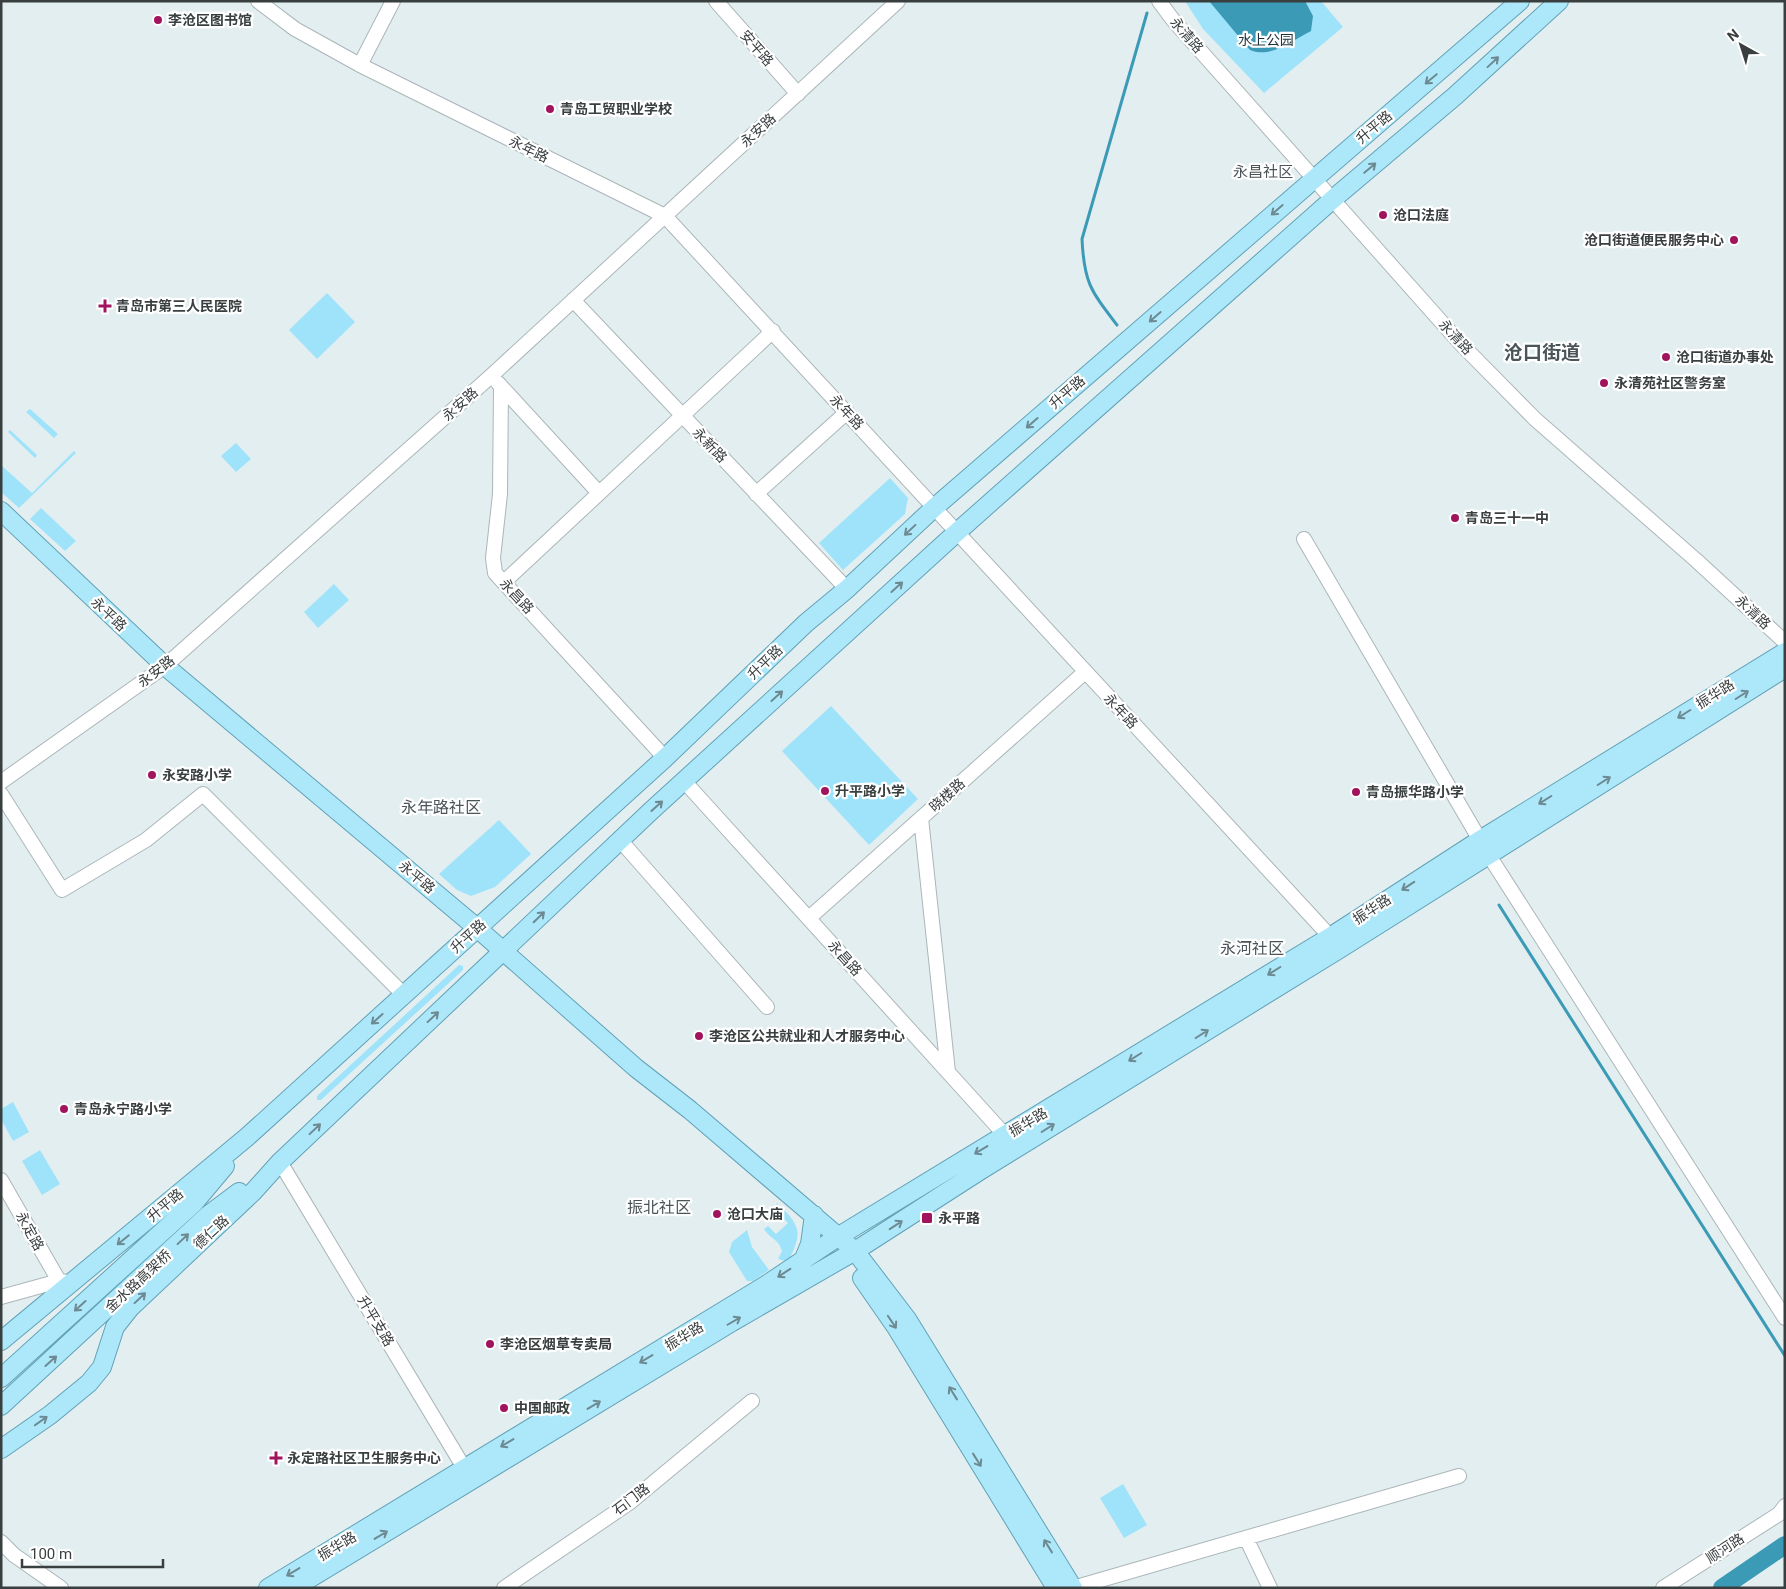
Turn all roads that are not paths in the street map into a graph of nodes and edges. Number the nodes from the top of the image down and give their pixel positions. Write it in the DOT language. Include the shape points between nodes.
graph roads {
  1 [pos="258,1"];
  2 [pos="393,1"];
  3 [pos="716,1"];
  4 [pos="898,1"];
  5 [pos="1159,1"];
  6 [pos="1520,1"];
  7 [pos="1559,1"];
  8 [pos="360,65"];
  9 [pos="798,94"];
  10 [pos="1314,178"];
  11 [pos="1333,199"];
  12 [pos="665,216"];
  13 [pos="573,300"];
  14 [pos="773,331"];
  15 [pos="491,376"];
  16 [pos="501,387"];
  17 [pos="847,412"];
  18 [pos="682,416"];
  19 [pos="599,494"];
  20 [pos="756,494"];
  21 [pos="935,507"];
  22 [pos="1,511"];
  23 [pos="956,533"];
  24 [pos="1304,539"];
  25 [pos="504,582"];
  26 [pos="847,589"];
  27 [pos="1785,642"];
  28 [pos="1785,652"];
  29 [pos="164,666"];
  30 [pos="1785,668"];
  31 [pos="1085,672"];
  32 [pos="665,758"];
  33 [pos="684,781"];
  34 [pos="1,782"];
  35 [pos="1,794"];
  36 [pos="922,818"];
  37 [pos="620,840"];
  38 [pos="1484,847"];
  39 [pos="808,918"];
  40 [pos="477,928"];
  41 [pos="1336,942"];
  42 [pos="503,951"];
  43 [pos="404,995"];
  44 [pos="767,1007"];
  45 [pos="948,1072"];
  46 [pos="254,1130"];
  47 [pos="1005,1135"];
  48 [pos="280,1162"];
  49 [pos="1,1180"];
  50 [pos="814,1215"];
  51 [pos="839,1236"];
  52 [pos="851,1254"];
  53 [pos="804,1261"];
  54 [pos="66,1282"];
  55 [pos="1,1297"];
  56 [pos="1785,1318"];
  57 [pos="1,1341"];
  58 [pos="1,1378"];
  59 [pos="752,1401"];
  60 [pos="1,1406"];
  61 [pos="1,1449"];
  62 [pos="468,1474"];
  63 [pos="1459,1476"];
  64 [pos="1785,1506"];
  65 [pos="1246,1538"];
  66 [pos="1,1542"];
  67 [pos="61,1588"];
  68 [pos="268,1588"];
  69 [pos="294,1588"];
  70 [pos="504,1588"];
  71 [pos="1056,1588"];
  72 [pos="1073,1588"];
  73 [pos="1270,1588"];
  74 [pos="1663,1588"];
  1 -- 8 [label="street, 永年路" via="295,29"];
  2 -- 8 [label="street"];
  3 -- 9 [label="street, 安平路"];
  4 -- 9 [label="street, 永安路"];
  5 -- 10 [label="street, 永清路"];
  6 -- 10 [label="main road, 升平路, one-way"];
  11 -- 7 [label="main road, 升平路, one-way" via="1456,96"];
  8 -- 12 [label="street, 永年路"];
  9 -- 12 [label="street, 永安路"];
  10 -- 11 [label="street, 永清路"];
  10 -- 21 [label="main road, 升平路, one-way"];
  11 -- 23 [label="main road, 升平路"];
  11 -- 27 [label="street, 永清路" via="1461,344 1535,418"];
  12 -- 13 [label="street, 永安路"];
  12 -- 14 [label="street, 永年路"];
  13 -- 15 [label="street, 永安路"];
  13 -- 18 [label="street, 永新路"];
  14 -- 17 [label="street, 永年路"];
  14 -- 18 [label="street"];
  15 -- 16 [label="street"];
  15 -- 29 [label="street, 永安路"];
  16 -- 19 [label="street"];
  16 -- 25 [label="street, 永昌路" via="500,494 493,558 495,573"];
  17 -- 20 [label="street"];
  17 -- 21 [label="street, 永年路"];
  18 -- 19 [label="street"];
  18 -- 20 [label="street, 永新路"];
  19 -- 25 [label="street"];
  20 -- 26 [label="street, 永新路"];
  21 -- 23 [label="street, 永年路"];
  21 -- 26 [label="main road, 升平路, one-way"];
  22 -- 29 [label="main road, 永平路"];
  23 -- 31 [label="street, 永年路"];
  33 -- 23 [label="main road, 升平路, one-way"];
  24 -- 38 [label="street"];
  25 -- 32 [label="street, 永昌路"];
  26 -- 32 [label="main road, 升平路" via="806,623"];
  28 -- 38 [label="main road, 振华路, one-way"];
  29 -- 34 [label="street, 永安路"];
  29 -- 40 [label="main road, 永平路"];
  38 -- 30 [label="main road, 振华路, one-way"];
  31 -- 36 [label="street, 晓楼路"];
  31 -- 41 [label="street, 永年路"];
  32 -- 40 [label="main road, 升平路"];
  37 -- 33 [label="main road, 升平路, one-way"];
  33 -- 39 [label="street, 永昌路"];
  35 -- 43 [label="street" via="62,890 146,840 203,794"];
  36 -- 39 [label="street, 晓楼路"];
  36 -- 45 [label="street"];
  42 -- 37 [label="main road, 升平路, one-way"];
  37 -- 44 [label="street"];
  38 -- 41 [label="main road, 振华路"];
  38 -- 56 [label="street"];
  39 -- 45 [label="street, 永昌路"];
  40 -- 42 [label="main road, 永平路"];
  40 -- 43 [label="main road, 升平路"];
  41 -- 47 [label="main road, 振华路, one-way"];
  52 -- 41 [label="main road, 振华路, one-way"];
  48 -- 42 [label="main road, 升平路, one-way"];
  42 -- 50 [label="main road, 永平路" via="636,1068"];
  43 -- 46 [label="main road, 升平路, one-way"];
  45 -- 47 [label="street, 永昌路"];
  46 -- 54 [label="main road, 升平路, one-way"];
  46 -- 58 [label="main road, 金水路高架桥, one-way" via="194,1203"];
  47 -- 51 [label="main road, 振华路, one-way"];
  60 -- 48 [label="main road, 金水路高架桥, one-way" via="207,1216"];
  61 -- 48 [label="main road, 德仁路, one-way" via="89,1383 102,1367 120,1318 253,1192"];
  48 -- 62 [label="street, 升平支路"];
  49 -- 54 [label="street, 永定路"];
  50 -- 51 [label="main road, 永平路"];
  50 -- 53 [label="main road"];
  51 -- 52 [label="main road, 永平路"];
  51 -- 53 [label="main road, 振华路"];
  62 -- 52 [label="main road, 振华路, one-way"];
  52 -- 71 [label="main road, 永平路, one-way"];
  72 -- 52 [label="main road, 永平路, one-way" via="907,1319"];
  53 -- 62 [label="main road, 振华路, one-way"];
  54 -- 55 [label="street, 升平路"];
  54 -- 57 [label="main road"];
  59 -- 70 [label="street, 石门路" via="628,1503"];
  62 -- 68 [label="main road, 振华路, one-way"];
  69 -- 62 [label="main road, 振华路, one-way"];
  63 -- 65 [label="street"];
  64 -- 74 [label="street, 顺河路" via="1779,1514"];
  65 -- 72 [label="street"];
  65 -- 73 [label="street"];
  66 -- 67 [label="street"];
}
